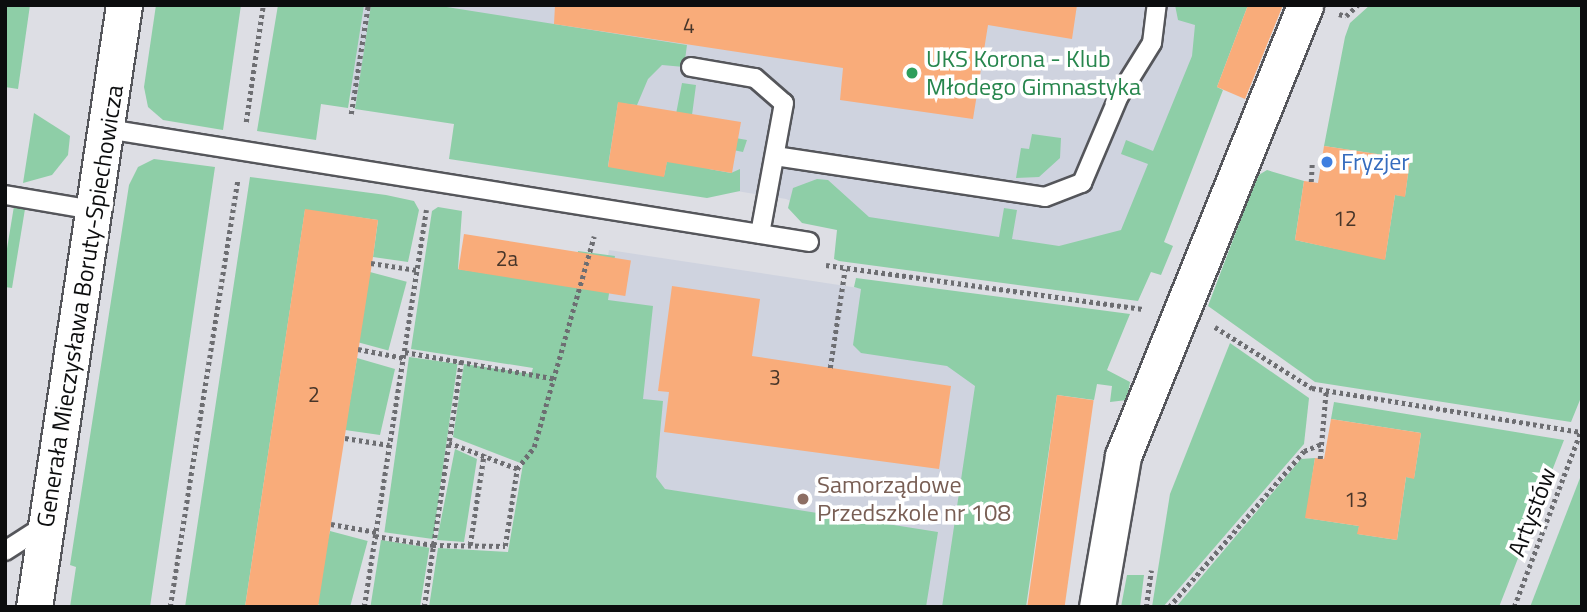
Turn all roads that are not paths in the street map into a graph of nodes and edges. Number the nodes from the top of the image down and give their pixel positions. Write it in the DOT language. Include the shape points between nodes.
graph roads {
  1 [pos="124,5"];
  2 [pos="1157,5"];
  3 [pos="1320,9"];
  4 [pos="691,67"];
  5 [pos="107,129"];
  6 [pos="775,156"];
  7 [pos="5,195"];
  8 [pos="94,210"];
  9 [pos="760,233"];
  10 [pos="810,242"];
  11 [pos="47,524"];
  12 [pos="5,551"];
  13 [pos="34,607"];
  14 [pos="1097,607"];
  1 -- 5 [label="street, Generała Mieczysława Boruty-Spiechowicza"];
  2 -- 6 [label="lane" via="1152,43 1119,96 1082,183 1045,197"];
  3 -- 14 [label="street" via="1123,456"];
  4 -- 6 [label="lane" via="755,78 784,103"];
  5 -- 8 [label="street, Generała Mieczysława Boruty-Spiechowicza"];
  5 -- 9 [label="lane"];
  6 -- 9 [label="lane"];
  7 -- 8 [label="lane"];
  8 -- 11 [label="street, Generała Mieczysława Boruty-Spiechowicza"];
  9 -- 10 [label="lane"];
  11 -- 12 [label="lane"];
  11 -- 13 [label="street, Generała Mieczysława Boruty-Spiechowicza"];
}
